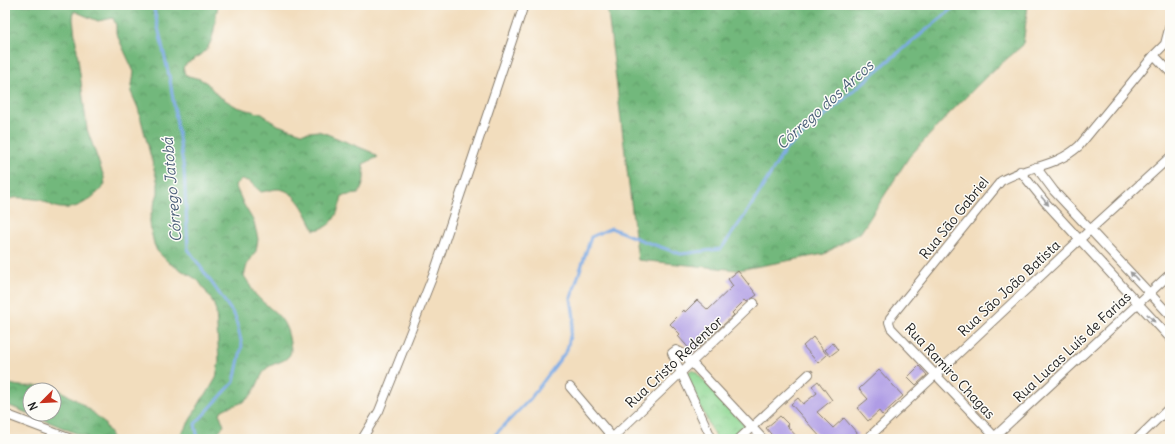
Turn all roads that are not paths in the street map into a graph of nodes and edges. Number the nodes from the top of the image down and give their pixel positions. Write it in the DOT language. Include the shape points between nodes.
graph roads {
  1 [pos="524,5"];
  2 [pos="1170,25"];
  3 [pos="1167,42"];
  4 [pos="1154,55"];
  5 [pos="1170,72"];
  6 [pos="1170,157"];
  7 [pos="1036,167"];
  8 [pos="1020,171"];
  9 [pos="1091,229"];
  10 [pos="1080,239"];
  11 [pos="1170,274"];
  12 [pos="1150,293"];
  13 [pos="754,303"];
  14 [pos="1137,303"];
  15 [pos="1170,315"];
  16 [pos="890,318"];
  17 [pos="1170,338"];
  18 [pos="692,363"];
  19 [pos="681,374"];
  20 [pos="808,374"];
  21 [pos="936,374"];
  22 [pos="570,387"];
  23 [pos="1170,407"];
  24 [pos="5,414"];
  25 [pos="751,427"];
  26 [pos="612,438"];
  27 [pos="994,438"];
  28 [pos="71,439"];
  29 [pos="362,439"];
  30 [pos="712,439"];
  31 [pos="739,439"];
  32 [pos="763,439"];
  33 [pos="867,439"];
  34 [pos="1137,439"];
  1 -- 29 [label="street" via="434,273 378,411"];
  2 -- 3 [label="street"];
  3 -- 4 [label="street, Rua São Gabriel"];
  4 -- 5 [label="street"];
  4 -- 7 [label="street, Rua São Gabriel" via="1070,154 1060,160"];
  6 -- 9 [label="street, Rua São João Batista"];
  7 -- 8 [label="street, Rua São Gabriel"];
  7 -- 9 [label="street"];
  8 -- 10 [label="street, one-way"];
  8 -- 16 [label="street, Rua São Gabriel" via="1001,181"];
  9 -- 10 [label="street, Rua São João Batista"];
  12 -- 9 [label="street, one-way"];
  10 -- 14 [label="street"];
  10 -- 21 [label="street, Rua São João Batista"];
  11 -- 12 [label="street, Rua Lucas Luís de Farias"];
  12 -- 14 [label="street, Rua Lucas Luís de Farias"];
  12 -- 15 [label="street"];
  13 -- 18 [label="street, Rua Cristo Redentor"];
  14 -- 17 [label="street, one-way"];
  14 -- 27 [label="street, Rua Lucas Luís de Farias"];
  16 -- 21 [label="street, Rua Ramiro Chagas" via="892,328"];
  18 -- 19 [label="street, Rua Cristo Redentor"];
  18 -- 19 [label="street" via="682,353 673,351"];
  18 -- 25 [label="street"];
  19 -- 26 [label="street, Rua Cristo Redentor"];
  19 -- 30 [label="street"];
  20 -- 25 [label="street"];
  21 -- 27 [label="street, Rua Ramiro Chagas"];
  21 -- 33 [label="street, Rua São João Batista"];
  22 -- 26 [label="street"];
  23 -- 34 [label="street"];
  24 -- 28 [label="street"];
  25 -- 31 [label="street"];
  25 -- 32 [label="street"];
}
